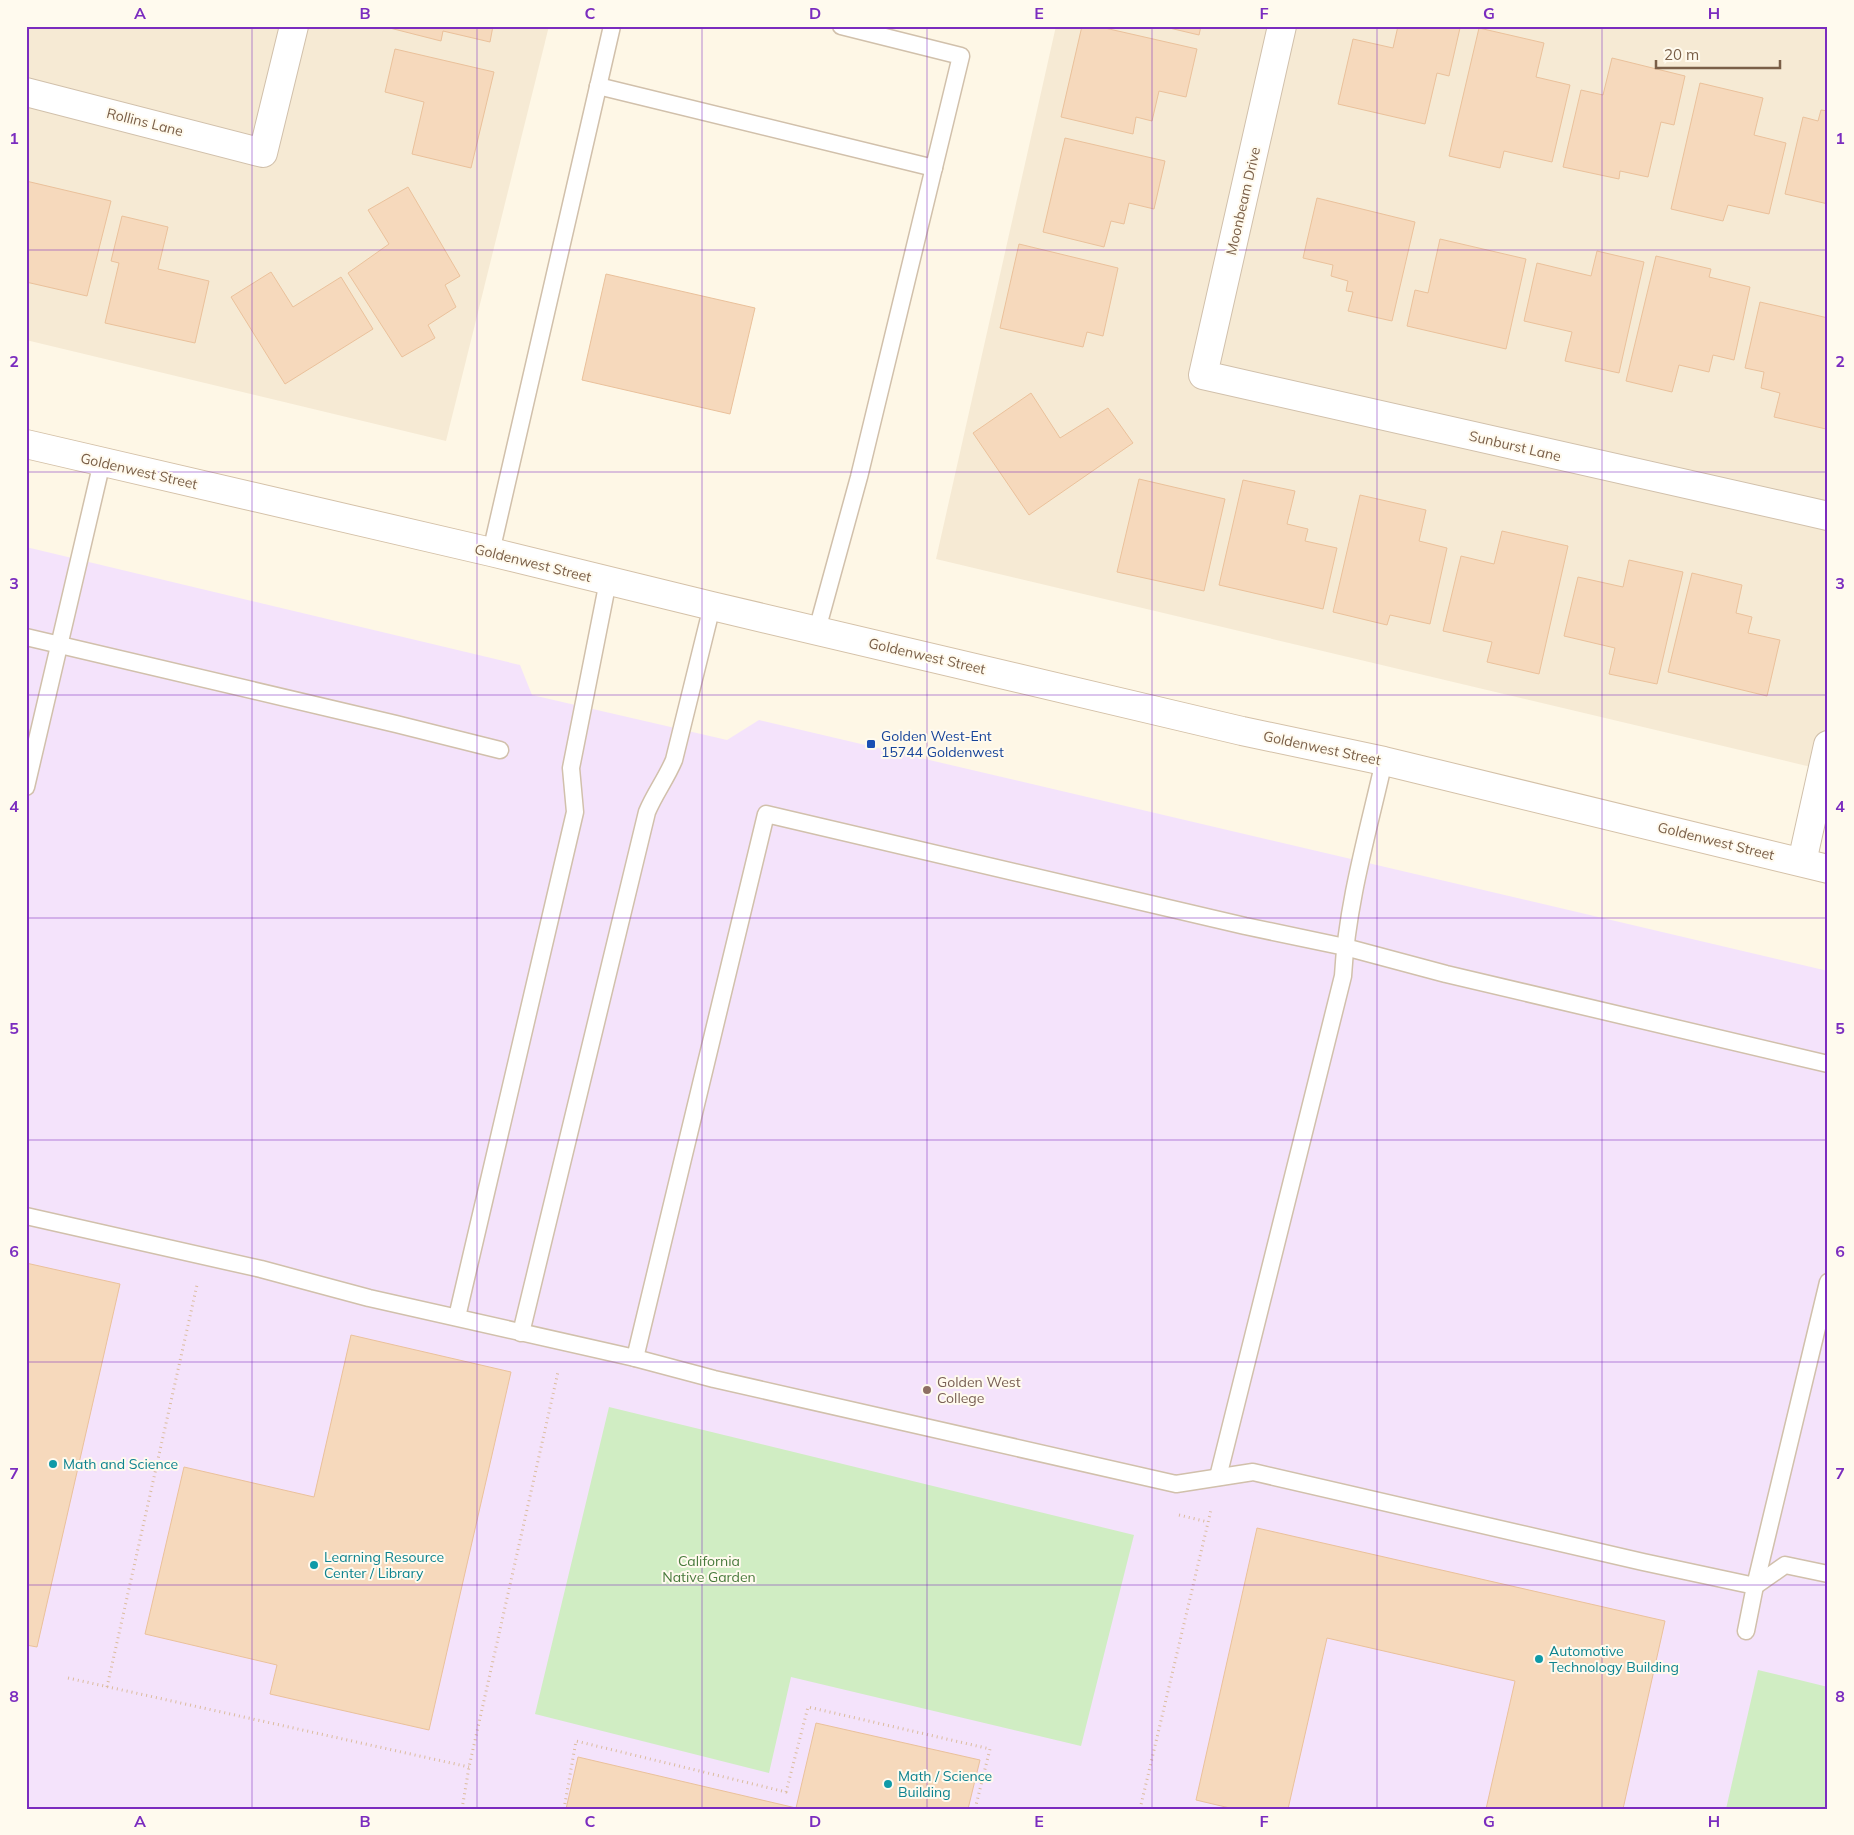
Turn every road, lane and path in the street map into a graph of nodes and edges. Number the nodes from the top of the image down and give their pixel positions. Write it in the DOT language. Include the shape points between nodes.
graph roads {
  1 [pos="294,26"];
  2 [pos="612,26"];
  3 [pos="841,26"];
  4 [pos="1282,26"];
  5 [pos="598,86"];
  6 [pos="26,92"];
  7 [pos="934,168"];
  8 [pos="1203,375"];
  9 [pos="26,444"];
  10 [pos="102,462"];
  11 [pos="1828,516"];
  12 [pos="490,552"];
  13 [pos="608,581"];
  14 [pos="712,606"];
  15 [pos="817,630"];
  16 [pos="26,637"];
  17 [pos="60,644"];
  18 [pos="1828,745"];
  19 [pos="500,750"];
  20 [pos="1384,761"];
  21 [pos="26,788"];
  22 [pos="1815,865"];
  23 [pos="1345,947"];
  24 [pos="1828,1064"];
  25 [pos="26,1216"];
  26 [pos="1828,1282"];
  27 [pos="197,1285"];
  28 [pos="457,1317"];
  29 [pos="521,1333"];
  30 [pos="635,1358"];
  31 [pos="559,1367"];
  32 [pos="1218,1477"];
  33 [pos="1828,1574"];
  34 [pos="1755,1586"];
  35 [pos="1746,1631"];
  36 [pos="68,1678"];
  37 [pos="107,1687"];
  38 [pos="469,1767"];
  39 [pos="462,1809"];
  40 [pos="564,1809"];
  41 [pos="975,1809"];
  42 [pos="1140,1809"];
  1 -- 6 [label="main road, Rollins Lane" via="263,153"];
  2 -- 5 [label="lane"];
  3 -- 7 [label="lane" via="962,56"];
  4 -- 8 [label="main road, Moonbeam Drive"];
  5 -- 7 [label="lane"];
  5 -- 12 [label="lane"];
  7 -- 15 [label="lane" via="859,477"];
  8 -- 11 [label="main road, Sunburst Lane"];
  9 -- 10 [label="main road, Goldenwest Street"];
  10 -- 12 [label="main road, Goldenwest Street"];
  10 -- 17 [label="lane"];
  12 -- 13 [label="main road, Goldenwest Street"];
  13 -- 14 [label="main road, Goldenwest Street"];
  13 -- 28 [label="lane" via="572,768 576,812"];
  14 -- 15 [label="main road, Goldenwest Street"];
  14 -- 29 [label="lane" via="674,760 647,812"];
  15 -- 20 [label="main road, Goldenwest Street" via="1242,731"];
  16 -- 17 [label="lane"];
  17 -- 19 [label="lane"];
  17 -- 21 [label="lane"];
  18 -- 22 [label="main road"];
  20 -- 22 [label="main road, Goldenwest Street"];
  20 -- 23 [label="lane" via="1351,906"];
  23 -- 24 [label="lane"];
  23 -- 30 [label="lane" via="766,814"];
  23 -- 32 [label="lane" via="1343,976"];
  25 -- 28 [label="lane"];
  26 -- 34 [label="lane"];
  27 -- 37 [label="path"];
  28 -- 29 [label="lane"];
  29 -- 30 [label="lane"];
  30 -- 32 [label="lane" via="714,1379 1176,1484"];
  31 -- 38 [label="path"];
  32 -- 34 [label="lane" via="1254,1472"];
  32 -- 42 [label="path"];
  33 -- 34 [label="lane" via="1785,1565"];
  34 -- 35 [label="lane"];
  36 -- 37 [label="path"];
  37 -- 38 [label="path"];
  38 -- 39 [label="path"];
  40 -- 41 [label="path" via="576,1741 786,1792 808,1707 990,1749"];
}
